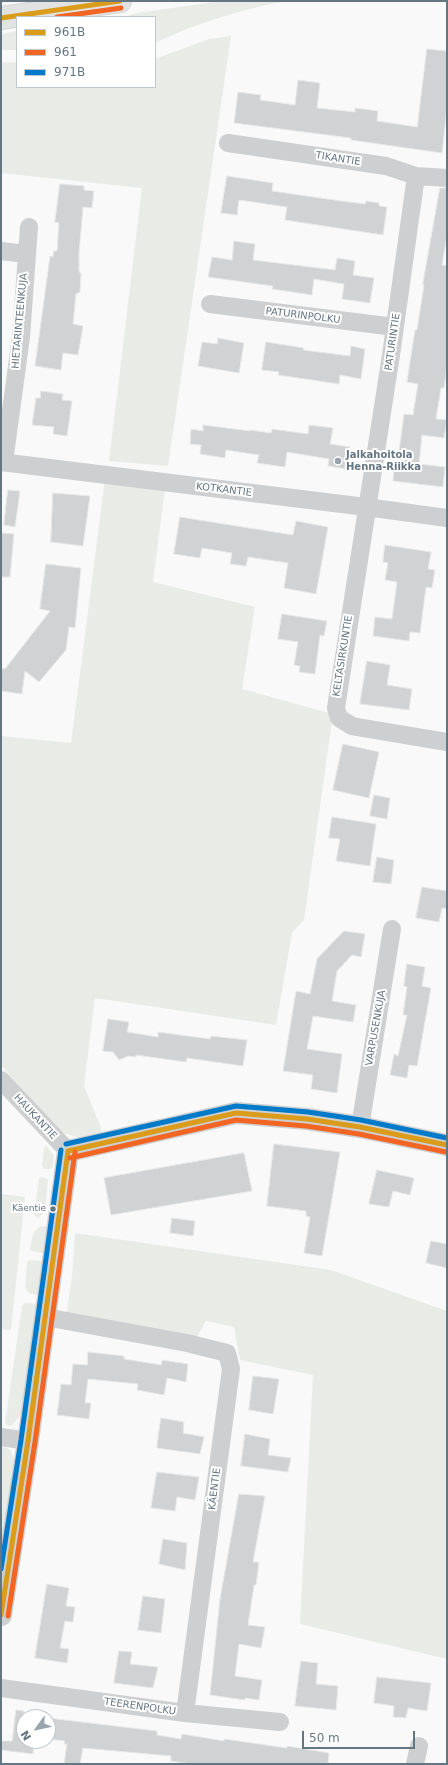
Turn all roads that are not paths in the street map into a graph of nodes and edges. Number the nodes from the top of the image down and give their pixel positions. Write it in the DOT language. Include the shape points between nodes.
graph roads {
  1 [pos="120,1"];
  2 [pos="1,18"];
  3 [pos="228,142"];
  4 [pos="416,176"];
  5 [pos="447,178"];
  6 [pos="29,227"];
  7 [pos="1,251"];
  8 [pos="26,254"];
  9 [pos="210,304"];
  10 [pos="395,327"];
  11 [pos="2,462"];
  12 [pos="366,507"];
  13 [pos="447,518"];
  14 [pos="447,742"];
  15 [pos="392,929"];
  16 [pos="1,1080"];
  17 [pos="360,1127"];
  18 [pos="447,1145"];
  19 [pos="68,1152"];
  20 [pos="45,1317"];
  21 [pos="1,1437"];
  22 [pos="28,1441"];
  23 [pos="1,1615"];
  24 [pos="1,1688"];
  25 [pos="185,1713"];
  26 [pos="280,1722"];
  27 [pos="419,1746"];
  28 [pos="416,1764"];
  1 -- 2 [label="main road"];
  3 -- 4 [label="street, TIKANTIE" via="386,166"];
  4 -- 5 [label="street, TIKANTIE"];
  4 -- 10 [label="street, PATURINTIE"];
  6 -- 8 [label="street, HIETARINTEENKUJA"];
  7 -- 8 [label="street"];
  8 -- 11 [label="street, HIETARINTEENKUJA" via="21,337"];
  9 -- 10 [label="street, PATURINPOLKU"];
  10 -- 12 [label="street, PATURINTIE"];
  11 -- 12 [label="street, KOTKANTIE"];
  12 -- 13 [label="street, KOTKANTIE"];
  12 -- 14 [label="street, KELTASIRKUNTIE" via="336,708 339,718 352,726"];
  15 -- 17 [label="street, VARPUSENKUJA"];
  16 -- 19 [label="street, HAUKANTIE"];
  17 -- 18 [label="street"];
  17 -- 19 [label="street" via="307,1119 236,1113"];
  19 -- 20 [label="street"];
  20 -- 22 [label="street"];
  20 -- 25 [label="street, KÄENTIE" via="187,1343 227,1353 231,1369"];
  21 -- 22 [label="street"];
  22 -- 23 [label="street"];
  24 -- 25 [label="street, TEERENPOLKU"];
  25 -- 26 [label="street, TEERENPOLKU"];
  27 -- 28 [label="street"];
}
